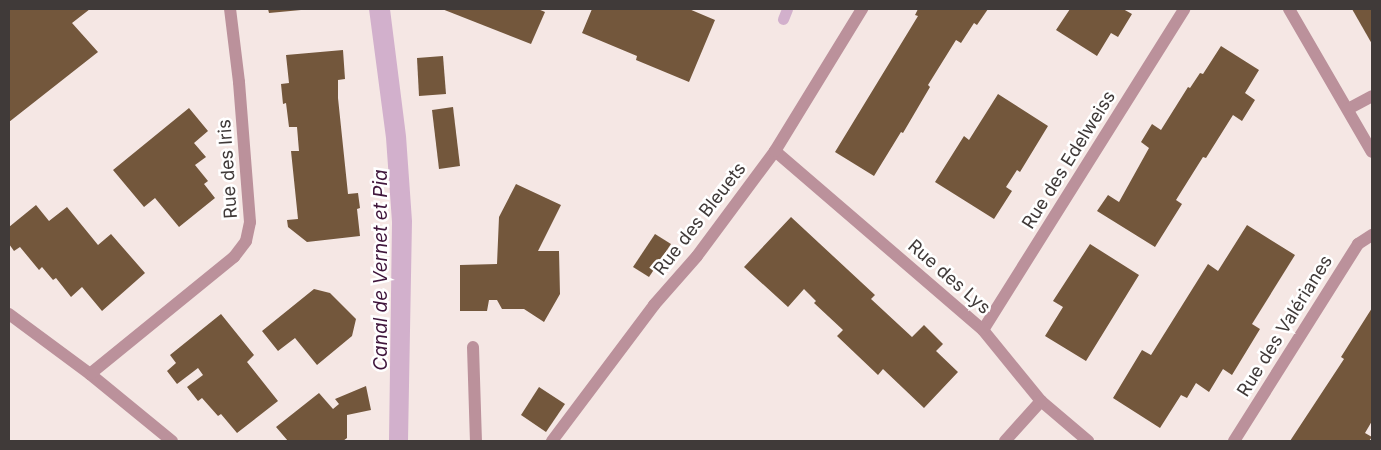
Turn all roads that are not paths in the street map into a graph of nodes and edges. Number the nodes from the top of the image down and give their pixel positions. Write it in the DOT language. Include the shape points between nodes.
graph roads {
  1 [pos="230,9"];
  2 [pos="862,9"];
  3 [pos="1184,9"];
  4 [pos="1289,9"];
  5 [pos="1372,96"];
  6 [pos="1348,109"];
  7 [pos="775,151"];
  8 [pos="1372,152"];
  9 [pos="1372,235"];
  10 [pos="9,314"];
  11 [pos="983,330"];
  12 [pos="474,347"];
  13 [pos="90,374"];
  14 [pos="1041,401"];
  15 [pos="172,441"];
  16 [pos="476,441"];
  17 [pos="552,441"];
  18 [pos="1005,441"];
  19 [pos="1088,441"];
  20 [pos="1234,441"];
  1 -- 13 [label="street, Rue des Iris" via="250,222 246,241 234,257"];
  2 -- 7 [label="street, Rue des Bleuets"];
  3 -- 11 [label="street, Rue des Edelweiss"];
  4 -- 6 [label="street"];
  5 -- 6 [label="street"];
  6 -- 8 [label="street"];
  7 -- 11 [label="street, Rue des Lys"];
  7 -- 17 [label="street, Rue des Bleuets"];
  9 -- 20 [label="street, Rue des Valérianes" via="1358,244"];
  10 -- 13 [label="street"];
  11 -- 14 [label="street, Rue des Lys"];
  12 -- 16 [label="street"];
  13 -- 15 [label="street"];
  14 -- 18 [label="street"];
  14 -- 19 [label="street, Rue des Lys"];
}
